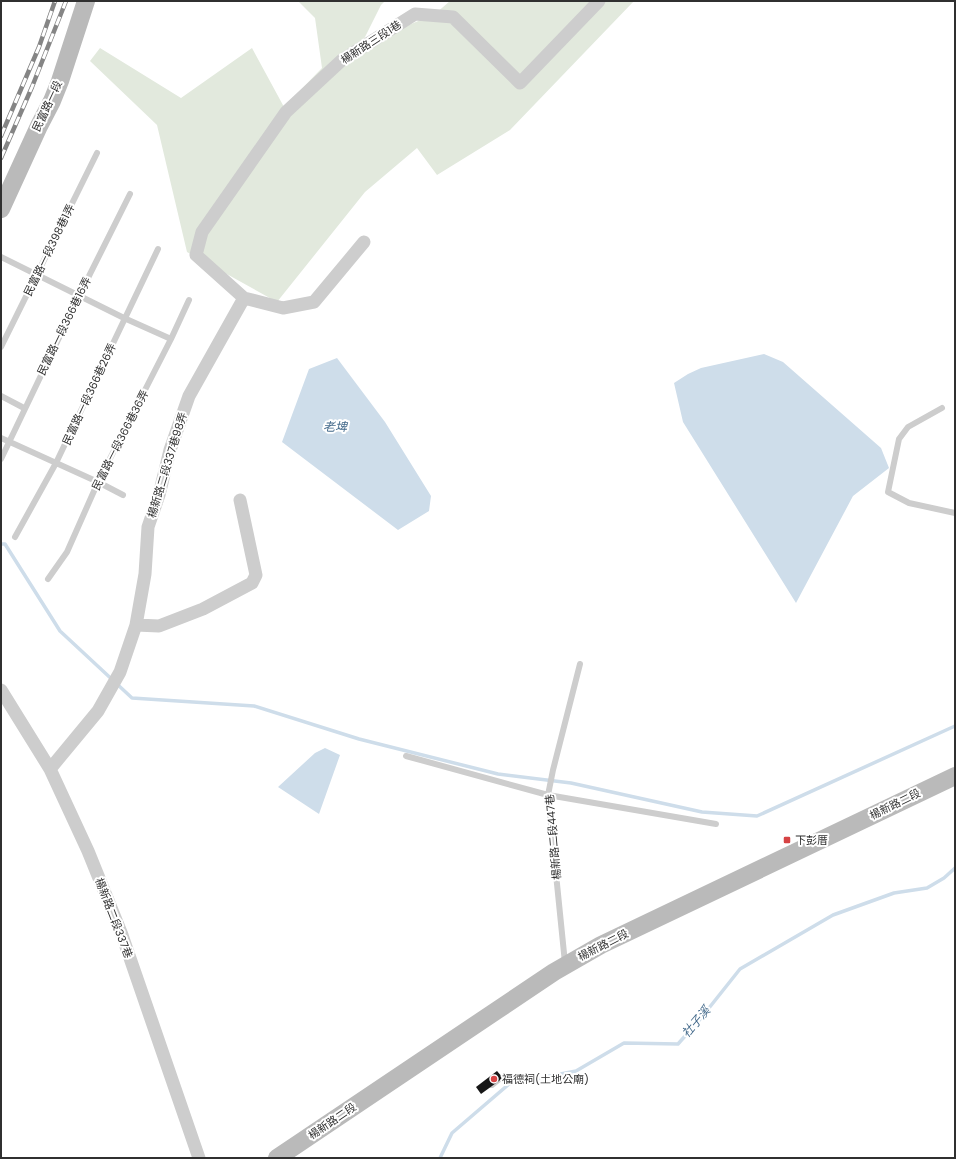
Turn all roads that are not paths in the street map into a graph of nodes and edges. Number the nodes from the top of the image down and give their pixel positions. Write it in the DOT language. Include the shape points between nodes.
graph roads {
  1 [pos="86,1"];
  2 [pos="599,1"];
  3 [pos="97,153"];
  4 [pos="130,194"];
  5 [pos="1,209"];
  6 [pos="364,242"];
  7 [pos="158,249"];
  8 [pos="1,257"];
  9 [pos="36,275"];
  10 [pos="79,296"];
  11 [pos="244,298"];
  12 [pos="190,300"];
  13 [pos="124,318"];
  14 [pos="171,339"];
  15 [pos="1,347"];
  16 [pos="1,396"];
  17 [pos="24,408"];
  18 [pos="942,408"];
  19 [pos="1,438"];
  20 [pos="9,442"];
  21 [pos="1,459"];
  22 [pos="56,463"];
  23 [pos="98,482"];
  24 [pos="123,495"];
  25 [pos="240,500"];
  26 [pos="955,514"];
  27 [pos="15,537"];
  28 [pos="48,579"];
  29 [pos="136,625"];
  30 [pos="580,664"];
  31 [pos="1,690"];
  32 [pos="406,756"];
  33 [pos="50,769"];
  34 [pos="955,776"];
  35 [pos="548,795"];
  36 [pos="716,824"];
  37 [pos="565,965"];
  38 [pos="199,1158"];
  39 [pos="277,1158"];
  1 -- 5 [label="main road, 民富路一段" via="52,101"];
  2 -- 11 [label="street, 楊新路三段1巷" via="520,83 453,17 415,14 342,60 286,112 202,232 196,255"];
  3 -- 9 [label="lane, 民富路一段398巷1弄"];
  4 -- 10 [label="lane, 民富路一段366巷16弄"];
  6 -- 11 [label="street" via="314,302 283,308"];
  7 -- 13 [label="lane, 民富路一段366巷26弄"];
  8 -- 9 [label="lane"];
  9 -- 10 [label="lane"];
  9 -- 15 [label="lane, 民富路一段398巷1弄"];
  10 -- 13 [label="lane"];
  10 -- 17 [label="lane, 民富路一段366巷16弄"];
  11 -- 29 [label="street, 楊新路二段337巷98弄" via="189,396 170,450 148,528 145,574"];
  12 -- 14 [label="lane, 民富路一段366巷36弄"];
  13 -- 14 [label="lane"];
  13 -- 22 [label="lane, 民富路一段366巷26弄"];
  14 -- 23 [label="lane, 民富路一段366巷36弄"];
  16 -- 17 [label="lane"];
  17 -- 20 [label="lane, 民富路一段366巷16弄"];
  18 -- 26 [label="lane" via="908,426 899,439 888,492 909,503"];
  19 -- 20 [label="lane"];
  20 -- 21 [label="lane, 民富路一段366巷16弄"];
  20 -- 22 [label="lane"];
  22 -- 23 [label="lane"];
  22 -- 27 [label="lane, 民富路一段366巷26弄"];
  23 -- 24 [label="lane"];
  23 -- 28 [label="lane, 民富路一段366巷36弄" via="66,552"];
  25 -- 29 [label="street" via="256,575 252,583 203,609 159,626"];
  29 -- 33 [label="street, 楊新路二段337巷98弄" via="120,672 98,710"];
  30 -- 35 [label="lane, 楊新路二段447巷"];
  31 -- 33 [label="street, 楊新路二段337巷"];
  32 -- 35 [label="lane"];
  33 -- 38 [label="street, 楊新路二段337巷" via="88,851 122,935"];
  34 -- 37 [label="main road, 楊新路二段" via="601,945"];
  35 -- 36 [label="lane"];
  35 -- 37 [label="lane, 楊新路二段447巷"];
  37 -- 39 [label="main road, 楊新路二段"];
}
